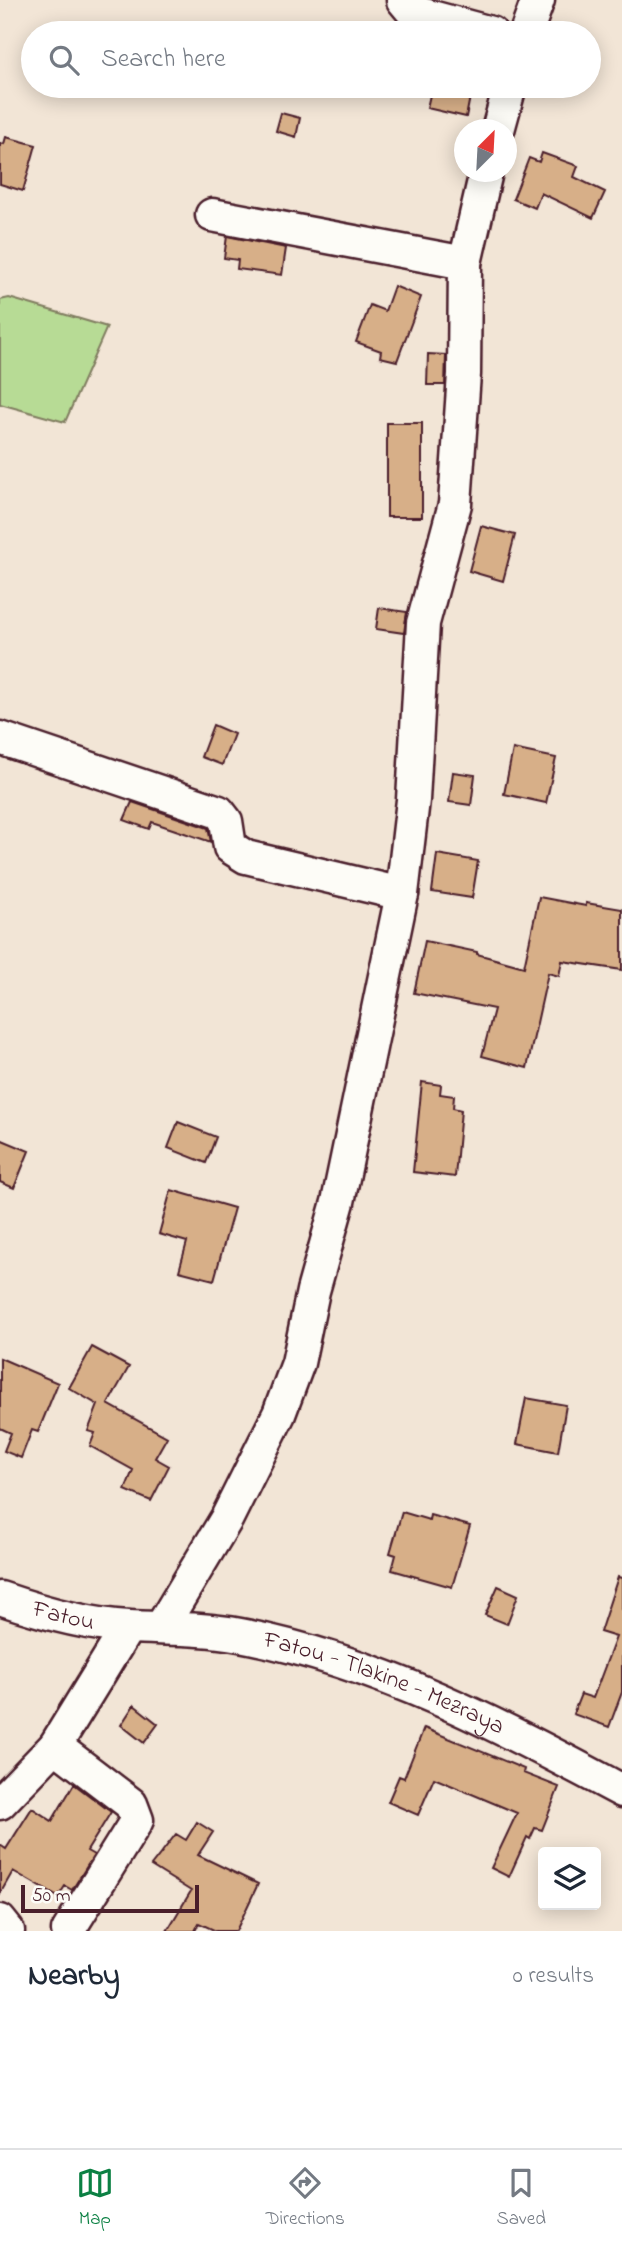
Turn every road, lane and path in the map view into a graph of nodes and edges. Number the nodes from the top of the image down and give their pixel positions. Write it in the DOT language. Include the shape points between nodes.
graph roads {
  1 [pos="403,0"];
  2 [pos="538,0"];
  3 [pos="446,21"];
  4 [pos="530,21"];
  5 [pos="507,98"];
  6 [pos="501,119"];
  7 [pos="484,182"];
  8 [pos="212,215"];
  9 [pos="465,264"];
  10 [pos="0,738"];
  11 [pos="402,894"];
  12 [pos="0,1598"];
  13 [pos="162,1626"];
  14 [pos="128,1627"];
  15 [pos="55,1746"];
  16 [pos="622,1791"];
  17 [pos="0,1803"];
  18 [pos="0,1921"];
  19 [pos="8,1931"];
  20 [pos="68,1931"];
  1 -- 3 [label="street" via="413,12"];
  2 -- 4 [label="street"];
  5 -- 6 [label="street"];
  7 -- 9 [label="street"];
  8 -- 9 [label="street"];
  9 -- 11 [label="street" via="455,504 423,623 413,800"];
  10 -- 11 [label="street" via="219,812 226,821 230,847 246,857"];
  11 -- 13 [label="street" via="338,1202 298,1363 258,1461"];
  12 -- 14 [label="street, Fatou" via="32,1609"];
  13 -- 14 [label="street, Fatou - Tlakine - Mezraya"];
  13 -- 16 [label="street, Fatou - Tlakine - Mezraya" via="240,1635 355,1665 430,1694"];
  14 -- 15 [label="street"];
  15 -- 17 [label="street"];
  15 -- 20 [label="street" via="131,1804 137,1820"];
  18 -- 19 [label="street"];
}
